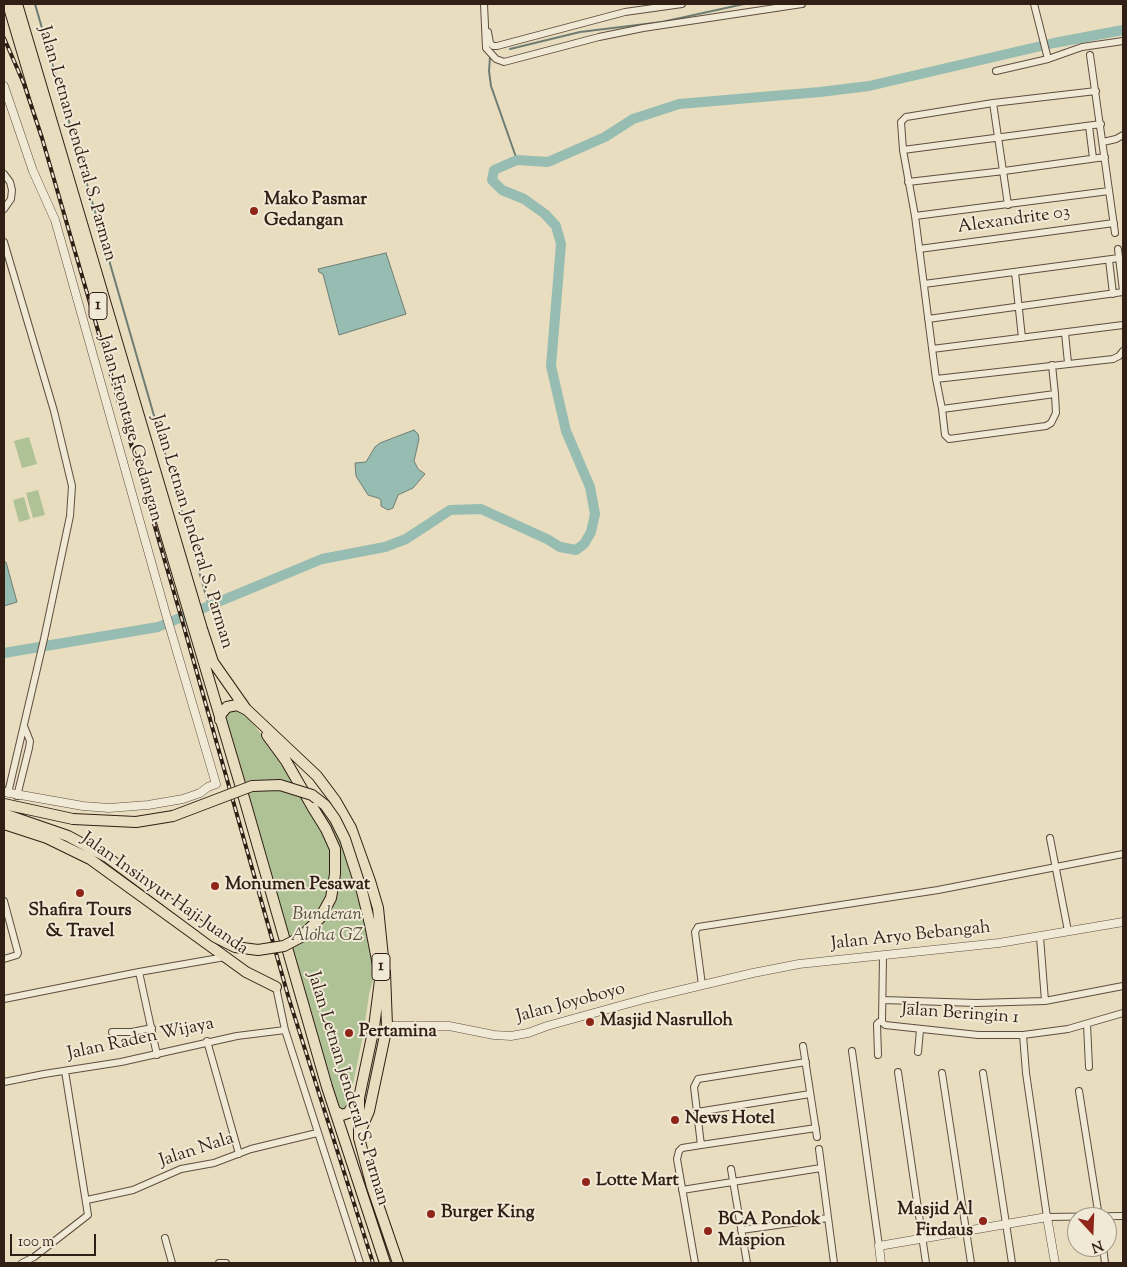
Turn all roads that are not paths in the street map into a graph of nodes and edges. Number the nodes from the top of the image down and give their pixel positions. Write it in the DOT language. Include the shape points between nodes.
graph roads {
  1 [pos="8,4"];
  2 [pos="18,4"];
  3 [pos="484,4"];
  4 [pos="488,4"];
  5 [pos="682,4"];
  6 [pos="802,4"];
  7 [pos="1034,4"];
  8 [pos="1123,43"];
  9 [pos="1090,54"];
  10 [pos="1048,59"];
  11 [pos="996,71"];
  12 [pos="4,86"];
  13 [pos="1096,91"];
  14 [pos="993,103"];
  15 [pos="1101,124"];
  16 [pos="1089,126"];
  17 [pos="1123,135"];
  18 [pos="997,138"];
  19 [pos="1120,140"];
  20 [pos="1103,142"];
  21 [pos="903,150"];
  22 [pos="1104,157"];
  23 [pos="1093,158"];
  24 [pos="1004,172"];
  25 [pos="4,174"];
  26 [pos="908,182"];
  27 [pos="1109,191"];
  28 [pos="1008,205"];
  29 [pos="4,209"];
  30 [pos="915,216"];
  31 [pos="1114,223"];
  32 [pos="1115,232"];
  33 [pos="4,242"];
  34 [pos="919,249"];
  35 [pos="1118,249"];
  36 [pos="1119,258"];
  37 [pos="1109,260"];
  38 [pos="1016,272"];
  39 [pos="1122,278"];
  40 [pos="924,284"];
  41 [pos="1123,292"];
  42 [pos="1113,294"];
  43 [pos="1019,306"];
  44 [pos="928,319"];
  45 [pos="1123,325"];
  46 [pos="1065,333"];
  47 [pos="1022,338"];
  48 [pos="932,349"];
  49 [pos="1123,351"];
  50 [pos="1068,364"];
  51 [pos="1052,365"];
  52 [pos="936,379"];
  53 [pos="1055,394"];
  54 [pos="942,409"];
  55 [pos="191,606"];
  56 [pos="195,619"];
  57 [pos="248,712"];
  58 [pos="221,724"];
  59 [pos="24,726"];
  60 [pos="216,784"];
  61 [pos="6,793"];
  62 [pos="17,796"];
  63 [pos="4,804"];
  64 [pos="4,814"];
  65 [pos="4,824"];
  66 [pos="1050,838"];
  67 [pos="1123,854"];
  68 [pos="1056,867"];
  69 [pos="4,901"];
  70 [pos="1123,922"];
  71 [pos="1068,932"];
  72 [pos="1040,937"];
  73 [pos="383,956"];
  74 [pos="883,956"];
  75 [pos="225,957"];
  76 [pos="4,959"];
  77 [pos="139,972"];
  78 [pos="380,978"];
  79 [pos="702,985"];
  80 [pos="1123,986"];
  81 [pos="276,987"];
  82 [pos="4,999"];
  83 [pos="884,1000"];
  84 [pos="1045,1001"];
  85 [pos="1123,1013"];
  86 [pos="883,1023"];
  87 [pos="1087,1024"];
  88 [pos="387,1026"];
  89 [pos="152,1028"];
  90 [pos="285,1030"];
  91 [pos="920,1030"];
  92 [pos="112,1032"];
  93 [pos="1023,1035"];
  94 [pos="207,1041"];
  95 [pos="803,1046"];
  96 [pos="852,1051"];
  97 [pos="918,1052"];
  98 [pos="157,1055"];
  99 [pos="878,1055"];
  100 [pos="806,1062"];
  101 [pos="1089,1066"];
  102 [pos="65,1071"];
  103 [pos="898,1072"];
  104 [pos="942,1073"];
  105 [pos="983,1073"];
  106 [pos="4,1082"];
  107 [pos="1079,1092"];
  108 [pos="810,1094"];
  109 [pos="359,1098"];
  110 [pos="335,1112"];
  111 [pos="697,1112"];
  112 [pos="816,1128"];
  113 [pos="317,1133"];
  114 [pos="359,1136"];
  115 [pos="817,1137"];
  116 [pos="344,1140"];
  117 [pos="701,1145"];
  118 [pos="819,1149"];
  119 [pos="239,1154"];
  120 [pos="821,1168"];
  121 [pos="731,1169"];
  122 [pos="733,1182"];
  123 [pos="682,1190"];
  124 [pos="87,1200"];
  125 [pos="1096,1207"];
  126 [pos="1047,1217"];
  127 [pos="1067,1217"];
  128 [pos="828,1218"];
  129 [pos="1006,1224"];
  130 [pos="741,1230"];
  131 [pos="965,1232"];
  132 [pos="165,1238"];
  133 [pos="922,1239"];
  134 [pos="879,1246"];
  135 [pos="22,1263"];
  136 [pos="172,1263"];
  137 [pos="219,1263"];
  138 [pos="226,1263"];
  139 [pos="360,1263"];
  140 [pos="385,1263"];
  141 [pos="398,1263"];
  142 [pos="695,1263"];
  143 [pos="747,1263"];
  144 [pos="834,1263"];
  145 [pos="881,1263"];
  146 [pos="926,1263"];
  147 [pos="970,1263"];
  148 [pos="1012,1263"];
  149 [pos="1055,1263"];
  1 -- 55 [label="highway, Jalan Letnan Jenderal S. Parman / 1"];
  2 -- 55 [label="highway, Jalan Letnan Jenderal S. Parman / 1"];
  3 -- 6 [label="street" via="486,48 504,62 643,28"];
  4 -- 5 [label="street" via="488,37 493,46 625,12"];
  7 -- 10 [label="street"];
  8 -- 10 [label="street" via="1082,47"];
  9 -- 13 [label="street"];
  10 -- 11 [label="street"];
  12 -- 60 [label="street, Jalan Frontage Gedangan" via="33,171 55,220 164,611"];
  13 -- 14 [label="street"];
  13 -- 15 [label="street"];
  14 -- 18 [label="street"];
  14 -- 21 [label="street" via="903,118"];
  15 -- 16 [label="street"];
  15 -- 20 [label="street"];
  16 -- 18 [label="street"];
  16 -- 23 [label="street"];
  17 -- 19 [label="street"];
  18 -- 21 [label="street"];
  18 -- 24 [label="street"];
  19 -- 20 [label="street"];
  20 -- 22 [label="street"];
  21 -- 26 [label="street"];
  22 -- 23 [label="street"];
  22 -- 27 [label="street"];
  23 -- 24 [label="street"];
  24 -- 26 [label="street"];
  24 -- 28 [label="street"];
  25 -- 29 [label="street" via="12,190 11,199"];
  26 -- 30 [label="street"];
  27 -- 28 [label="street"];
  27 -- 31 [label="street"];
  28 -- 30 [label="street"];
  30 -- 34 [label="street"];
  31 -- 32 [label="street"];
  31 -- 34 [label="street, Alexandrite 03"];
  33 -- 59 [label="street" via="54,411 72,486 70,516"];
  34 -- 40 [label="street"];
  35 -- 36 [label="street"];
  36 -- 37 [label="street"];
  36 -- 39 [label="street"];
  37 -- 38 [label="street"];
  37 -- 42 [label="street"];
  38 -- 40 [label="street"];
  38 -- 43 [label="street"];
  39 -- 41 [label="street"];
  40 -- 44 [label="street"];
  41 -- 42 [label="street"];
  42 -- 43 [label="street"];
  43 -- 44 [label="street"];
  43 -- 47 [label="street"];
  44 -- 48 [label="street"];
  45 -- 46 [label="street"];
  46 -- 47 [label="street"];
  46 -- 50 [label="street"];
  47 -- 48 [label="street"];
  48 -- 52 [label="street"];
  49 -- 50 [label="street" via="1112,359"];
  50 -- 51 [label="street"];
  51 -- 52 [label="street"];
  51 -- 53 [label="street"];
  52 -- 54 [label="street"];
  53 -- 54 [label="street"];
  53 -- 54 [label="street" via="1056,412 1046,426 949,439 945,435"];
  55 -- 56 [label="highway, Jalan Letnan Jenderal S. Parman / 1"];
  56 -- 57 [label="highway, Jalan Letnan Jenderal S. Parman / 1" via="213,662"];
  56 -- 58 [label="highway, Jalan Letnan Jenderal S. Parman / 1"];
  57 -- 58 [label="highway" via="237,705 227,706 221,714"];
  57 -- 64 [label="highway, bridge" via="286,761 335,849 331,898 320,918 301,937 284,946 258,950 235,948 215,937 107,857 68,836"];
  57 -- 73 [label="highway, Jalan Letnan Jenderal S. Parman / 1" via="317,776 335,800 370,881 378,908"];
  58 -- 110 [label="highway, Jalan Letnan Jenderal S. Parman / 1"];
  59 -- 61 [label="street"];
  59 -- 62 [label="street" via="30,741"];
  60 -- 62 [label="street, Jalan Insinyur Haji Juanda" via="183,799 110,808"];
  61 -- 62 [label="street, Jalan Insinyur Haji Juanda"];
  63 -- 78 [label="highway, bridge" via="73,819 136,822 173,816 252,786 280,785 312,795 325,805 345,838 362,891"];
  65 -- 75 [label="highway, Jalan Insinyur Haji Juanda" via="47,838 90,859"];
  66 -- 68 [label="street"];
  67 -- 68 [label="street"];
  68 -- 71 [label="street"];
  68 -- 79 [label="street" via="938,890 700,926 695,932"];
  69 -- 76 [label="street" via="18,953"];
  70 -- 71 [label="street, Jalan Aryo Bebangah"];
  71 -- 72 [label="street, Jalan Aryo Bebangah"];
  72 -- 74 [label="street, Jalan Aryo Bebangah"];
  72 -- 84 [label="street"];
  73 -- 78 [label="highway, Jalan Letnan Jenderal S. Parman / 1"];
  73 -- 88 [label="highway" via="387,981"];
  74 -- 79 [label="street, Jalan Aryo Bebangah" via="799,964"];
  74 -- 83 [label="street"];
  75 -- 77 [label="street"];
  75 -- 81 [label="highway, Jalan Insinyur Haji Juanda"];
  77 -- 82 [label="street"];
  77 -- 89 [label="street"];
  78 -- 109 [label="highway, Jalan Letnan Jenderal S. Parman / 1" via="374,1027"];
  79 -- 88 [label="street, Jalan Joyoboyo" via="511,1036 449,1026"];
  80 -- 84 [label="street"];
  81 -- 90 [label="street"];
  83 -- 84 [label="street"];
  83 -- 86 [label="street"];
  85 -- 87 [label="street, Jalan Beringin 1"];
  86 -- 91 [label="street, Jalan Beringin 1"];
  86 -- 99 [label="street" via="877,1024"];
  87 -- 93 [label="street, Jalan Beringin 1"];
  87 -- 101 [label="street"];
  88 -- 114 [label="highway" via="369,1111"];
  89 -- 92 [label="street"];
  89 -- 98 [label="street"];
  90 -- 94 [label="street, Jalan Raden Wijaya"];
  90 -- 113 [label="street"];
  91 -- 93 [label="street, Jalan Beringin 1"];
  91 -- 97 [label="street"];
  93 -- 126 [label="street"];
  94 -- 98 [label="street, Jalan Raden Wijaya"];
  94 -- 119 [label="street"];
  95 -- 100 [label="street"];
  96 -- 134 [label="street"];
  98 -- 102 [label="street, Jalan Raden Wijaya"];
  100 -- 108 [label="street"];
  100 -- 111 [label="street" via="698,1079 694,1087"];
  102 -- 106 [label="street, Jalan Raden Wijaya"];
  102 -- 124 [label="street"];
  103 -- 133 [label="street"];
  104 -- 131 [label="street"];
  105 -- 129 [label="street"];
  107 -- 125 [label="street"];
  108 -- 111 [label="street"];
  108 -- 112 [label="street"];
  109 -- 110 [label="highway" via="348,1113"];
  109 -- 114 [label="highway, Jalan Letnan Jenderal S. Parman / 1"];
  110 -- 116 [label="highway, Jalan Letnan Jenderal S. Parman / 1"];
  111 -- 117 [label="street"];
  112 -- 115 [label="street"];
  112 -- 117 [label="street"];
  113 -- 119 [label="street, Jalan Nala"];
  113 -- 139 [label="street"];
  114 -- 116 [label="highway" via="348,1128"];
  114 -- 141 [label="highway, Jalan Letnan Jenderal S. Parman / 1" via="372,1187"];
  116 -- 140 [label="highway, Jalan Letnan Jenderal S. Parman / 1"];
  117 -- 123 [label="street" via="682,1148 677,1153"];
  118 -- 120 [label="street"];
  119 -- 124 [label="street, Jalan Nala" via="182,1169 133,1190"];
  120 -- 122 [label="street"];
  120 -- 128 [label="street"];
  121 -- 122 [label="street"];
  122 -- 123 [label="street"];
  122 -- 130 [label="street"];
  123 -- 142 [label="street"];
  124 -- 135 [label="street" via="87,1217"];
  126 -- 127 [label="street"];
  126 -- 129 [label="street"];
  126 -- 149 [label="street"];
  128 -- 130 [label="street"];
  128 -- 144 [label="street"];
  129 -- 131 [label="street"];
  129 -- 148 [label="street"];
  130 -- 143 [label="street"];
  131 -- 133 [label="street"];
  131 -- 147 [label="street"];
  132 -- 136 [label="street"];
  133 -- 134 [label="street"];
  133 -- 146 [label="street"];
  134 -- 145 [label="street"];
  137 -- 138 [label="street"];
}
